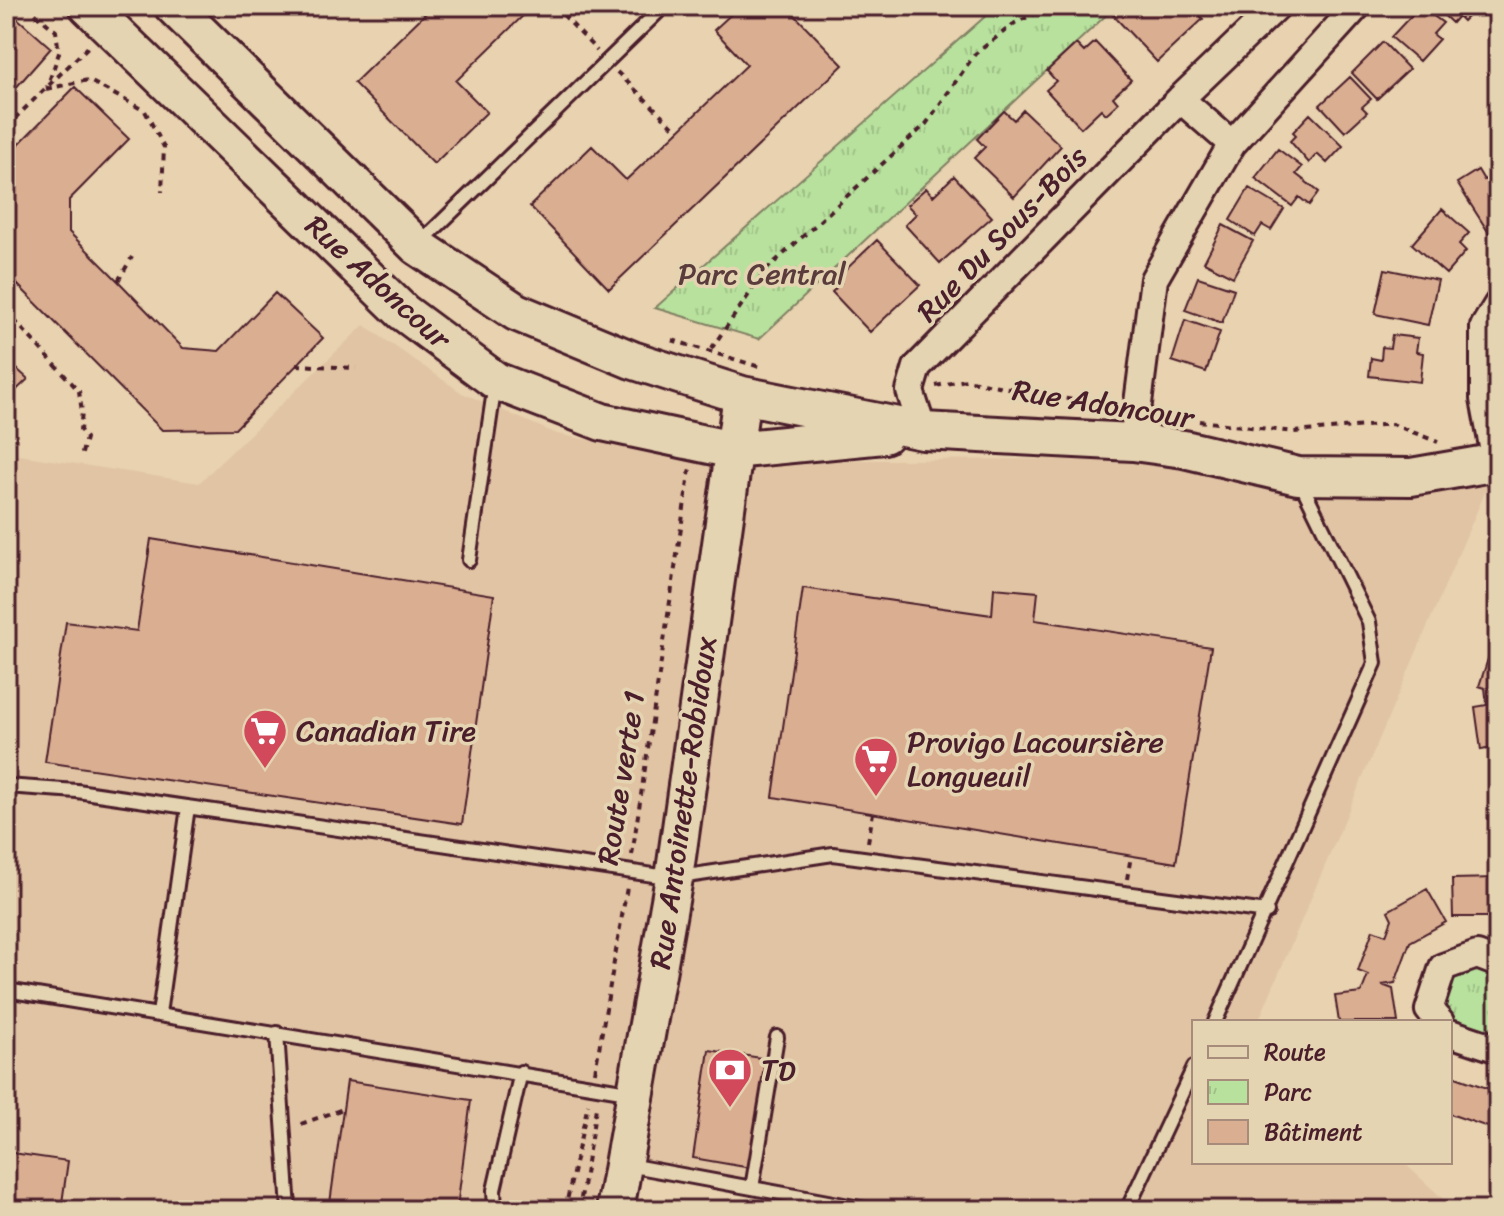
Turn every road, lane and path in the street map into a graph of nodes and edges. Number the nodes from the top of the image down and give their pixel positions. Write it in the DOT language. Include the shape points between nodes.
graph roads {
  1 [pos="26,6"];
  2 [pos="664,6"];
  3 [pos="1052,6"];
  4 [pos="1277,6"];
  5 [pos="1357,6"];
  6 [pos="179,8"];
  7 [pos="99,16"];
  8 [pos="46,89"];
  9 [pos="1180,99"];
  10 [pos="6,127"];
  11 [pos="1232,144"];
  12 [pos="162,192"];
  13 [pos="417,246"];
  14 [pos="132,257"];
  15 [pos="118,281"];
  16 [pos="1498,304"];
  17 [pos="6,311"];
  18 [pos="296,365"];
  19 [pos="707,366"];
  20 [pos="356,368"];
  21 [pos="496,381"];
  22 [pos="753,381"];
  23 [pos="910,391"];
  24 [pos="1186,419"];
  25 [pos="1135,427"];
  26 [pos="923,431"];
  27 [pos="694,442"];
  28 [pos="1448,446"];
  29 [pos="733,450"];
  30 [pos="81,457"];
  31 [pos="1497,462"];
  32 [pos="1298,476"];
  33 [pos="469,560"];
  34 [pos="6,786"];
  35 [pos="188,807"];
  36 [pos="873,813"];
  37 [pos="867,848"];
  38 [pos="1131,856"];
  39 [pos="629,872"];
  40 [pos="674,878"];
  41 [pos="1127,878"];
  42 [pos="1267,912"];
  43 [pos="1498,963"];
  44 [pos="6,990"];
  45 [pos="159,1014"];
  46 [pos="1216,1020"];
  47 [pos="1438,1020"];
  48 [pos="277,1033"];
  49 [pos="1452,1034"];
  50 [pos="777,1037"];
  51 [pos="1498,1049"];
  52 [pos="1192,1071"];
  53 [pos="521,1072"];
  54 [pos="592,1085"];
  55 [pos="638,1094"];
  56 [pos="596,1108"];
  57 [pos="343,1109"];
  58 [pos="283,1130"];
  59 [pos="625,1165"];
  60 [pos="752,1188"];
  61 [pos="289,1210"];
  62 [pos="495,1210"];
  63 [pos="565,1210"];
  64 [pos="579,1210"];
  65 [pos="615,1210"];
  66 [pos="871,1210"];
  67 [pos="1127,1210"];
  1 -- 8 [label="path" via="56,31 59,53"];
  2 -- 13 [label="lane"];
  3 -- 19 [label="path" via="1015,23 975,54 926,124 766,270"];
  4 -- 9 [label="street, Rue Du Sous-Bois"];
  5 -- 11 [label="street"];
  6 -- 13 [label="street, Rue Adoncour"];
  7 -- 8 [label="path"];
  7 -- 21 [label="street, Rue Adoncour" via="403,312"];
  8 -- 10 [label="path"];
  8 -- 12 [label="path" via="88,80 145,111 164,147"];
  9 -- 11 [label="street"];
  9 -- 23 [label="street, Rue Du Sous-Bois" via="917,367"];
  11 -- 25 [label="street" via="1154,279"];
  13 -- 19 [label="street, Rue Adoncour" via="516,312 632,360"];
  14 -- 15 [label="path"];
  16 -- 31 [label="street" via="1484,327 1484,399"];
  17 -- 30 [label="path" via="79,391 80,430 86,438"];
  18 -- 20 [label="path"];
  19 -- 22 [label="street, Rue Adoncour"];
  19 -- 22 [label="path"];
  21 -- 27 [label="street, Rue Adoncour" via="602,422"];
  21 -- 33 [label="lane"];
  22 -- 26 [label="street, Rue Adoncour"];
  22 -- 29 [label="street, Rue Antoinette-Robidoux"];
  23 -- 25 [label="path, Rue Adoncour" via="966,380"];
  23 -- 26 [label="street"];
  24 -- 28 [label="path, Rue Adoncour" via="1294,432 1392,424"];
  25 -- 26 [label="street, Rue Adoncour"];
  25 -- 32 [label="street, Rue Adoncour" via="1184,449"];
  26 -- 29 [label="street, Rue Adoncour"];
  27 -- 29 [label="street, Rue Adoncour"];
  27 -- 39 [label="path, Route verte 1"];
  29 -- 40 [label="street, Rue Antoinette-Robidoux"];
  31 -- 32 [label="street, Rue Adoncour" via="1411,477"];
  32 -- 42 [label="lane" via="1369,622 1375,663"];
  34 -- 35 [label="lane"];
  35 -- 39 [label="lane"];
  35 -- 45 [label="lane"];
  36 -- 37 [label="path"];
  38 -- 41 [label="path"];
  39 -- 40 [label="lane"];
  39 -- 54 [label="path, Route verte 1"];
  40 -- 42 [label="lane" via="833,854"];
  40 -- 55 [label="street, Rue Antoinette-Robidoux"];
  42 -- 46 [label="lane"];
  43 -- 47 [label="street" via="1477,955 1443,967 1429,1010"];
  44 -- 45 [label="lane"];
  45 -- 48 [label="lane"];
  48 -- 53 [label="lane"];
  48 -- 58 [label="lane"];
  49 -- 51 [label="street"];
  50 -- 60 [label="lane"];
  52 -- 67 [label="lane"];
  53 -- 54 [label="lane"];
  53 -- 62 [label="lane" via="494,1190"];
  54 -- 55 [label="lane"];
  54 -- 63 [label="path, Route verte 1"];
  55 -- 59 [label="street, Rue Antoinette-Robidoux"];
  56 -- 64 [label="path"];
  57 -- 58 [label="path"];
  58 -- 61 [label="lane"];
  59 -- 60 [label="lane"];
  59 -- 65 [label="street, Rue Antoinette-Robidoux"];
  60 -- 66 [label="lane"];
}
